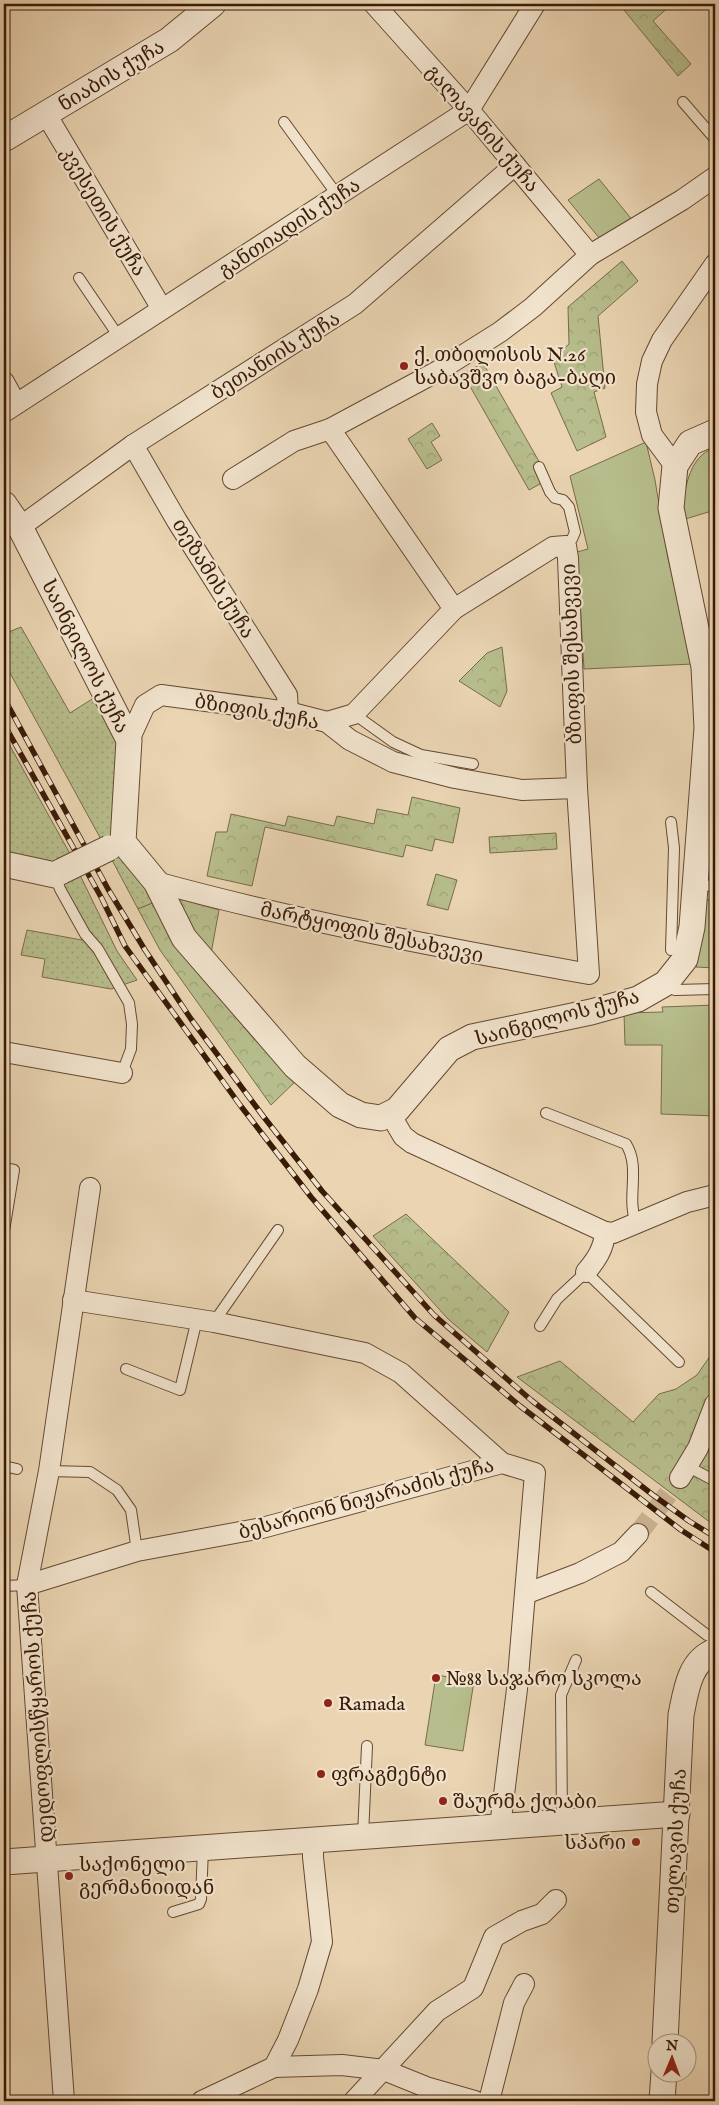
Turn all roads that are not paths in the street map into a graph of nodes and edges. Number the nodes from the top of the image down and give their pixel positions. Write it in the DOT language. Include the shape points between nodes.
graph roads {
  1 [pos="213,4"];
  2 [pos="374,4"];
  3 [pos="535,4"];
  4 [pos="683,102"];
  5 [pos="469,110"];
  6 [pos="46,114"];
  7 [pos="284,122"];
  8 [pos="715,138"];
  9 [pos="4,140"];
  10 [pos="515,165"];
  11 [pos="715,177"];
  12 [pos="338,196"];
  13 [pos="590,255"];
  14 [pos="715,264"];
  15 [pos="78,278"];
  16 [pos="708,287"];
  17 [pos="162,309"];
  18 [pos="119,337"];
  19 [pos="4,382"];
  20 [pos="10,408"];
  21 [pos="330,429"];
  22 [pos="715,432"];
  23 [pos="133,445"];
  24 [pos="675,466"];
  25 [pos="539,467"];
  26 [pos="234,478"];
  27 [pos="4,504"];
  28 [pos="20,527"];
  29 [pos="566,546"];
  30 [pos="454,609"];
  31 [pos="288,712"];
  32 [pos="354,714"];
  33 [pos="327,722"];
  34 [pos="129,740"];
  35 [pos="473,764"];
  36 [pos="577,788"];
  37 [pos="709,799"];
  38 [pos="671,822"];
  39 [pos="116,845"];
  40 [pos="686,848"];
  41 [pos="4,864"];
  42 [pos="58,873"];
  43 [pos="156,882"];
  44 [pos="705,885"];
  45 [pos="670,950"];
  46 [pos="589,974"];
  47 [pos="666,983"];
  48 [pos="715,989"];
  49 [pos="4,1052"];
  50 [pos="122,1073"];
  51 [pos="546,1113"];
  52 [pos="390,1114"];
  53 [pos="4,1168"];
  54 [pos="90,1188"];
  55 [pos="715,1195"];
  56 [pos="636,1223"];
  57 [pos="278,1230"];
  58 [pos="4,1231"];
  59 [pos="605,1232"];
  60 [pos="586,1272"];
  61 [pos="73,1300"];
  62 [pos="206,1321"];
  63 [pos="540,1326"];
  64 [pos="679,1362"];
  65 [pos="126,1369"];
  66 [pos="715,1404"];
  67 [pos="502,1462"];
  68 [pos="4,1466"];
  69 [pos="17,1470"];
  70 [pos="49,1471"];
  71 [pos="684,1472"];
  72 [pos="715,1481"];
  73 [pos="638,1534"];
  74 [pos="137,1551"];
  75 [pos="26,1585"];
  76 [pos="4,1586"];
  77 [pos="651,1592"];
  78 [pos="525,1594"];
  79 [pos="715,1647"];
  80 [pos="576,1660"];
  81 [pos="367,1746"];
  82 [pos="677,1814"];
  83 [pos="562,1822"];
  84 [pos="500,1827"];
  85 [pos="363,1836"];
  86 [pos="313,1839"];
  87 [pos="203,1847"];
  88 [pos="47,1858"];
  89 [pos="4,1862"];
  90 [pos="556,1900"];
  91 [pos="173,1912"];
  92 [pos="524,1984"];
  93 [pos="666,2032"];
  94 [pos="274,2067"];
  95 [pos="384,2070"];
  96 [pos="663,2082"];
  97 [pos="64,2101"];
  98 [pos="202,2101"];
  99 [pos="354,2101"];
  100 [pos="475,2101"];
  101 [pos="489,2101"];
  102 [pos="662,2101"];
  1 -- 6 [label="street, ნიაბის ქუჩა" via="169,40"];
  2 -- 5 [label="street, გალავანის ქუჩა"];
  3 -- 5 [label="street, განთიადის ქუჩა"];
  4 -- 8 [label="lane"];
  5 -- 10 [label="street, გალავანის ქუჩა"];
  5 -- 12 [label="street, განთიადის ქუჩა"];
  6 -- 9 [label="street, ნიაბის ქუჩა"];
  6 -- 17 [label="street, კვესეთის ქუჩა"];
  7 -- 12 [label="lane"];
  10 -- 13 [label="street, გალავანის ქუჩა"];
  10 -- 23 [label="street, ბეთანიის ქუჩა" via="355,304"];
  11 -- 13 [label="street"];
  12 -- 17 [label="street, განთიადის ქუჩა"];
  13 -- 21 [label="street" via="500,332 438,371"];
  14 -- 16 [label="street"];
  15 -- 18 [label="lane"];
  16 -- 24 [label="street" via="662,340 652,361 647,384 646,412 652,435"];
  17 -- 18 [label="street, განთიადის ქუჩა"];
  18 -- 20 [label="street, განთიადის ქუჩა"];
  19 -- 20 [label="street"];
  21 -- 26 [label="street" via="294,441"];
  21 -- 30 [label="street"];
  22 -- 24 [label="street, საინგილოს ქუჩა" via="690,443"];
  23 -- 28 [label="street, ბეთანიის ქუჩა"];
  23 -- 31 [label="street, თეზამის ქუჩა" via="287,696"];
  24 -- 37 [label="street, საინგილოს ქუჩა" via="671,508 704,667"];
  25 -- 29 [label="lane" via="550,492 569,506 575,532"];
  27 -- 28 [label="street, საინგილოს ქუჩა"];
  28 -- 34 [label="street, საინგილოს ქუჩა"];
  29 -- 30 [label="street, ბზიფის შესახვევი" via="553,547"];
  29 -- 36 [label="street, ბზიფის შესახვევი"];
  30 -- 32 [label="street, ბზიფის შესახვევი"];
  31 -- 33 [label="street, ბზიფის ქუჩა"];
  31 -- 34 [label="street, ბზიფის ქუჩა" via="161,695 145,705"];
  32 -- 33 [label="street, ბზიფის შესახვევი"];
  32 -- 35 [label="lane" via="387,739 421,755"];
  33 -- 36 [label="street, ბზიფის ქუჩა" via="350,740 393,762 522,790"];
  34 -- 39 [label="street, საინგილოს ქუჩა"];
  36 -- 46 [label="street, ბზიფის შესახვევი"];
  37 -- 40 [label="street, საინგილოს ქუჩა"];
  38 -- 40 [label="lane"];
  39 -- 42 [label="street, bridge"];
  39 -- 43 [label="street"];
  40 -- 44 [label="street, საინგილოს ქუჩა"];
  40 -- 45 [label="lane"];
  41 -- 42 [label="street"];
  42 -- 50 [label="lane" via="60,889 129,1003 131,1049"];
  43 -- 46 [label="street, მარტყოფის შესახვევი" via="238,905 408,941"];
  43 -- 52 [label="street" via="184,938 294,1066 340,1105 361,1115 381,1118"];
  44 -- 47 [label="street, საინგილოს ქუჩა" via="684,959"];
  47 -- 48 [label="lane" via="675,990"];
  47 -- 52 [label="street, საინგილოს ქუჩა" via="638,999 592,1012 472,1037 449,1049"];
  49 -- 50 [label="street"];
  51 -- 56 [label="lane" via="626,1144 632,1153 632,1206"];
  52 -- 59 [label="street" via="403,1136 412,1143"];
  53 -- 58 [label="lane" via="14,1170"];
  54 -- 61 [label="street, დედოფლისწყაროს ქუჩა"];
  55 -- 56 [label="street" via="687,1202"];
  56 -- 59 [label="street"];
  57 -- 62 [label="lane"];
  59 -- 60 [label="street" via="600,1252"];
  60 -- 63 [label="lane" via="557,1299"];
  60 -- 64 [label="lane"];
  61 -- 62 [label="street"];
  61 -- 70 [label="street, დედოფლისწყაროს ქუჩა"];
  62 -- 65 [label="lane" via="180,1390"];
  62 -- 67 [label="street" via="365,1353 401,1373"];
  66 -- 71 [label="street" via="698,1448"];
  67 -- 74 [label="street, ბესარიონ ნიჟარაძის ქუჩა" via="262,1528"];
  67 -- 78 [label="street, ბესარიონ ნიჟარაძის ქუჩა" via="535,1473"];
  68 -- 69 [label="lane"];
  70 -- 74 [label="lane" via="90,1472 117,1490 131,1510"];
  70 -- 75 [label="street, დედოფლისწყაროს ქუჩა"];
  71 -- 72 [label="lane"];
  73 -- 78 [label="street" via="621,1552 580,1573"];
  74 -- 75 [label="street, ბესარიონ ნიჟარაძის ქუჩა"];
  75 -- 76 [label="lane"];
  75 -- 88 [label="street, დედოფლისწყაროს ქუჩა"];
  77 -- 79 [label="lane" via="707,1635"];
  78 -- 84 [label="street, ბესარიონ ნიჟარაძის ქუჩა"];
  79 -- 82 [label="street, თელავის ქუჩა" via="699,1660 687,1683 681,1715"];
  80 -- 83 [label="lane" via="562,1695"];
  81 -- 85 [label="lane"];
  82 -- 83 [label="street"];
  82 -- 93 [label="street, თელავის ქუჩა"];
  83 -- 84 [label="street"];
  84 -- 85 [label="street"];
  85 -- 86 [label="street"];
  86 -- 87 [label="street"];
  86 -- 94 [label="street" via="322,1942 288,2040"];
  87 -- 88 [label="street"];
  87 -- 91 [label="lane" via="199,1904"];
  88 -- 89 [label="street"];
  88 -- 97 [label="street, დედოფლისწყაროს ქუჩა"];
  90 -- 95 [label="street" via="542,1914 522,1920 494,1937 473,1988 437,2012"];
  92 -- 101 [label="street" via="514,2003"];
  94 -- 95 [label="street" via="342,2065"];
  94 -- 98 [label="street"];
  95 -- 99 [label="street"];
  95 -- 100 [label="street" via="426,2087"];
  96 -- 102 [label="street"];
}
